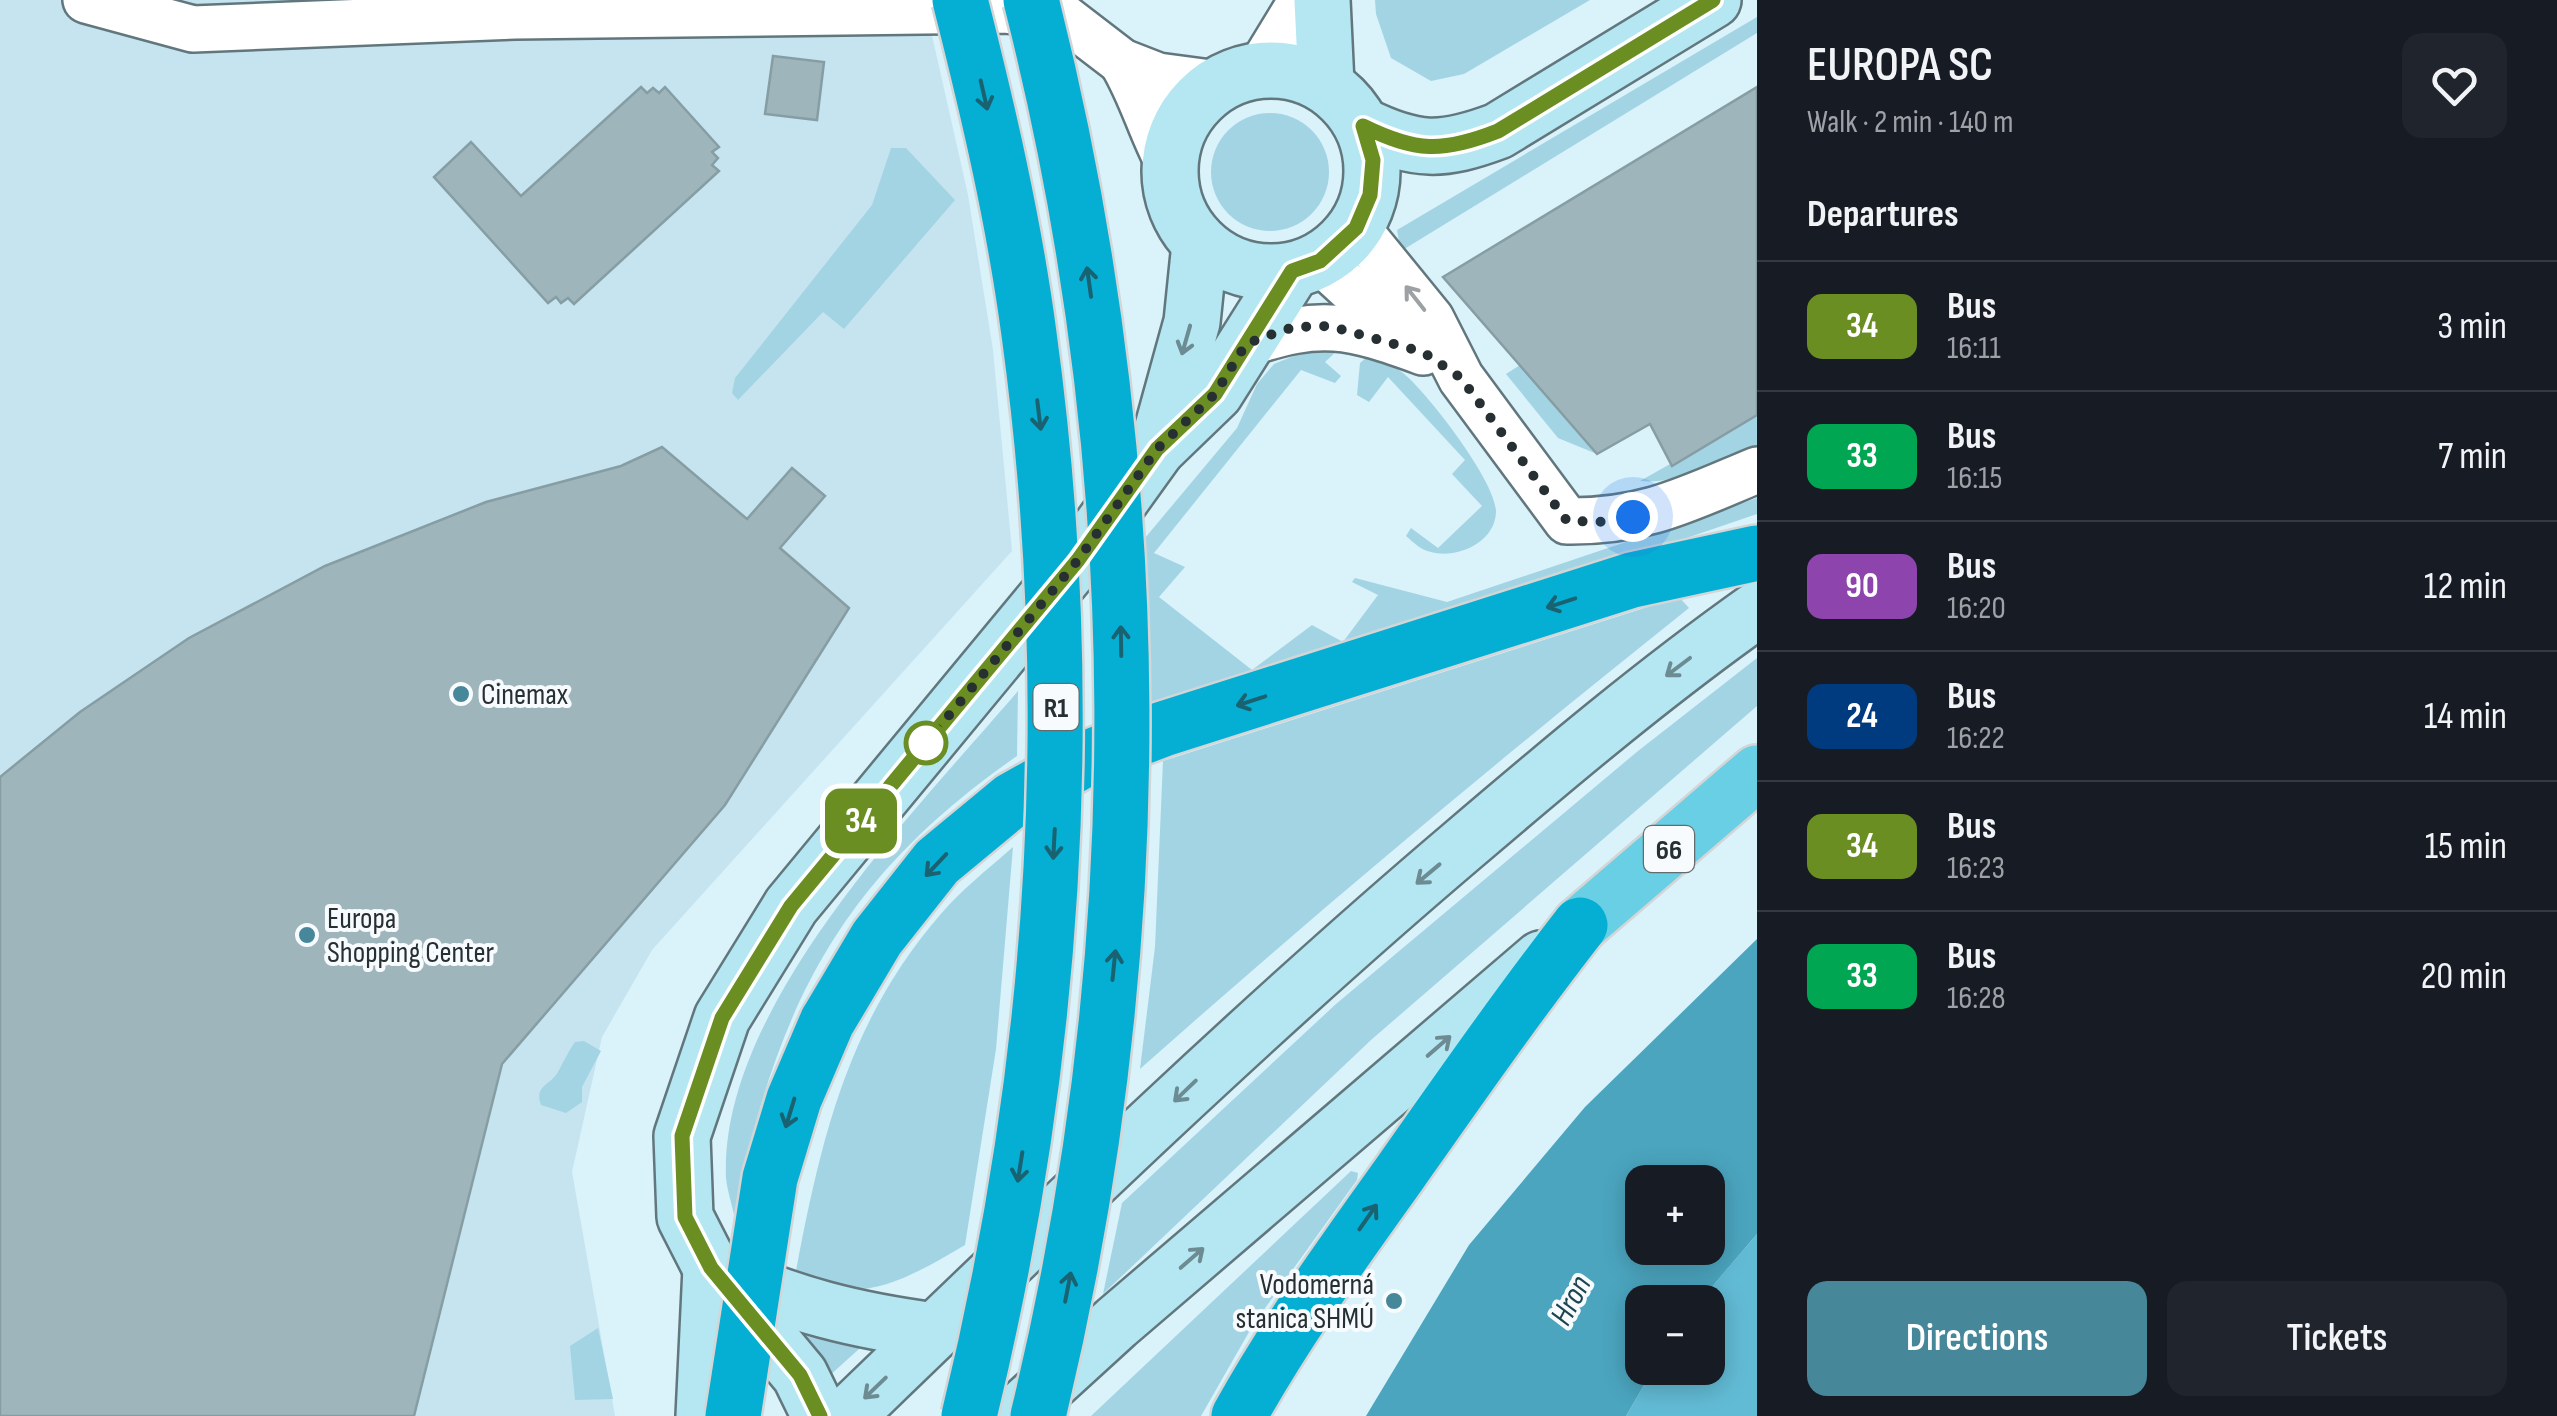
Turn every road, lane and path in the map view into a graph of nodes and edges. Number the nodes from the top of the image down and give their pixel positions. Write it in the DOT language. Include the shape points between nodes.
graph roads {
  1 [pos="86,0"];
  2 [pos="960,0"];
  3 [pos="1031,0"];
  4 [pos="1302,0"];
  5 [pos="1322,0"];
  6 [pos="1713,0"];
  7 [pos="1122,62"];
  8 [pos="1239,77"];
  9 [pos="1326,84"];
  10 [pos="1363,126"];
  11 [pos="1169,164"];
  12 [pos="1200,244"];
  13 [pos="1323,253"];
  14 [pos="1246,344"];
  15 [pos="1423,352"];
  16 [pos="1461,378"];
  17 [pos="1157,449"];
  18 [pos="1757,470"];
  19 [pos="1757,553"];
  20 [pos="1757,610"];
  21 [pos="1757,773"];
  22 [pos="1580,925"];
  23 [pos="711,1268"];
  24 [pos="935,1331"];
  25 [pos="704,1416"];
  26 [pos="733,1416"];
  27 [pos="820,1416"];
  28 [pos="846,1416"];
  29 [pos="970,1416"];
  30 [pos="1015,1416"];
  31 [pos="1038,1416"];
  32 [pos="1239,1416"];
  1 -- 7 [label="street" via="193,29 533,16 1005,10 1062,16"];
  2 -- 29 [label="highway, R1, one-way, bridge" via="1009,211 1029,332 1044,458 1056,700 1048,954 1034,1078"];
  31 -- 3 [label="highway, R1, one-way, bridge" via="1084,1206 1102,1083 1123,806 1111,446 1077,199"];
  4 -- 8 [label="street"];
  5 -- 9 [label="street"];
  6 -- 10 [label="street" via="1498,131 1465,144 1399,144"];
  7 -- 8 [label="street" via="1158,76"];
  7 -- 11 [label="street"];
  8 -- 9 [label="street" via="1292,71"];
  8 -- 11 [label="street" via="1194,105"];
  9 -- 10 [label="street"];
  10 -- 13 [label="street" via="1373,160 1370,195"];
  11 -- 12 [label="street" via="1182,221"];
  12 -- 13 [label="street" via="1227,263 1258,272"];
  12 -- 17 [label="street, one-way" via="1192,322"];
  13 -- 14 [label="street"];
  13 -- 15 [label="street" via="1382,322"];
  16 -- 13 [label="street, one-way" via="1431,319"];
  14 -- 15 [label="street" via="1294,327 1329,326"];
  14 -- 17 [label="street" via="1215,394"];
  15 -- 16 [label="street"];
  16 -- 18 [label="street" via="1567,521 1656,513"];
  17 -- 23 [label="street" via="1078,560 791,906 722,1018 682,1136 685,1217"];
  19 -- 26 [label="highway, one-way, bridge" via="1632,580 1085,758 1012,800 937,862 877,938 827,1022 794,1099 770,1178"];
  20 -- 24 [label="street, one-way" via="1676,667 1350,941"];
  21 -- 22 [label="main road, 66"];
  30 -- 22 [label="street, one-way"];
  32 -- 22 [label="highway, one-way" via="1326,1277"];
  23 -- 24 [label="street" via="784,1301"];
  23 -- 25 [label="street"];
  23 -- 27 [label="street" via="800,1375"];
  24 -- 28 [label="street, one-way"];
}
